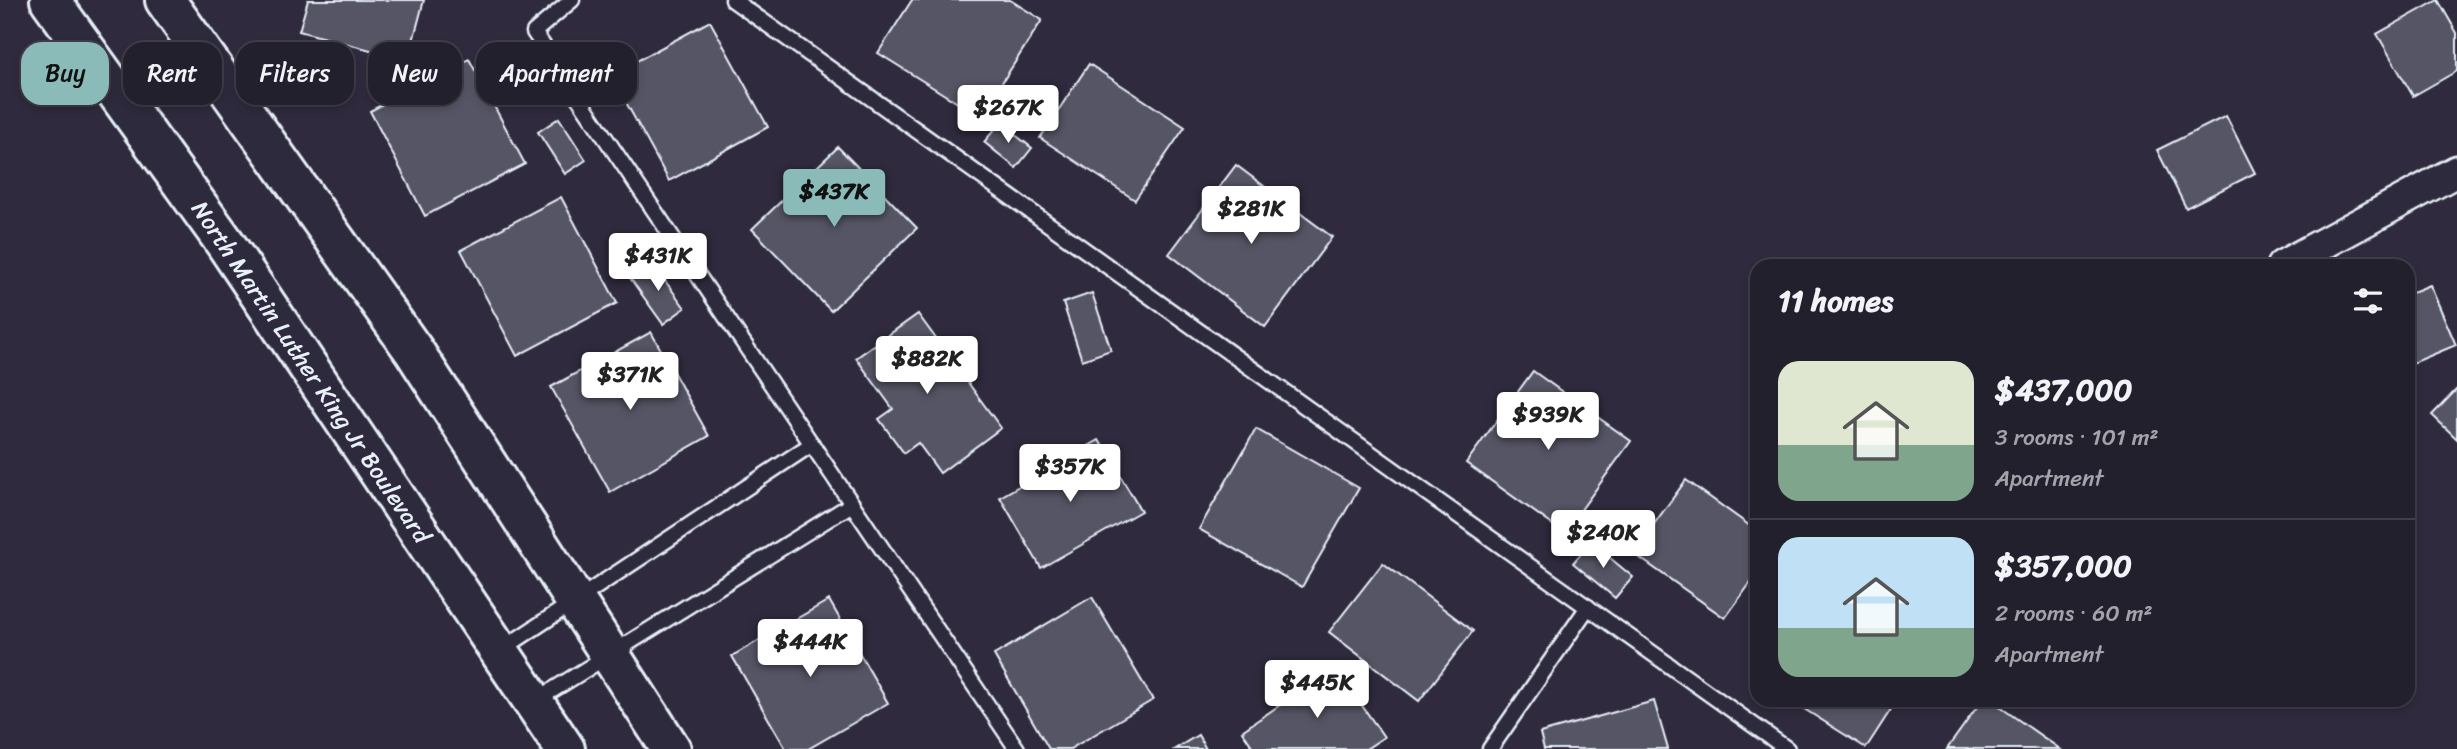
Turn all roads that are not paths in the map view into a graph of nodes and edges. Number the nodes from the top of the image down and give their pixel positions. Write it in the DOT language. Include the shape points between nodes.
graph roads {
  1 [pos="50,0"];
  2 [pos="166,0"];
  3 [pos="572,0"];
  4 [pos="733,0"];
  5 [pos="2457,172"];
  6 [pos="2295,259"];
  7 [pos="812,444"];
  8 [pos="852,504"];
  9 [pos="575,601"];
  10 [pos="1588,607"];
  11 [pos="499,651"];
  12 [pos="610,655"];
  13 [pos="534,702"];
  14 [pos="565,749"];
  15 [pos="671,749"];
  16 [pos="1017,749"];
  17 [pos="1490,749"];
  18 [pos="1787,749"];
  1 -- 11 [label="main road, North Martin Luther King Jr Boulevard" via="225,243"];
  2 -- 9 [label="main road" via="414,351"];
  3 -- 7 [label="lane" via="534,32"];
  4 -- 10 [label="lane"];
  5 -- 6 [label="street"];
  7 -- 8 [label="lane"];
  7 -- 9 [label="lane"];
  8 -- 12 [label="lane"];
  8 -- 16 [label="lane"];
  9 -- 11 [label="lane"];
  9 -- 12 [label="main road"];
  10 -- 17 [label="lane"];
  10 -- 18 [label="lane"];
  11 -- 13 [label="main road, North Martin Luther King Jr Boulevard"];
  12 -- 13 [label="lane"];
  12 -- 15 [label="main road"];
  13 -- 14 [label="main road, North Martin Luther King Jr Boulevard"];
}
